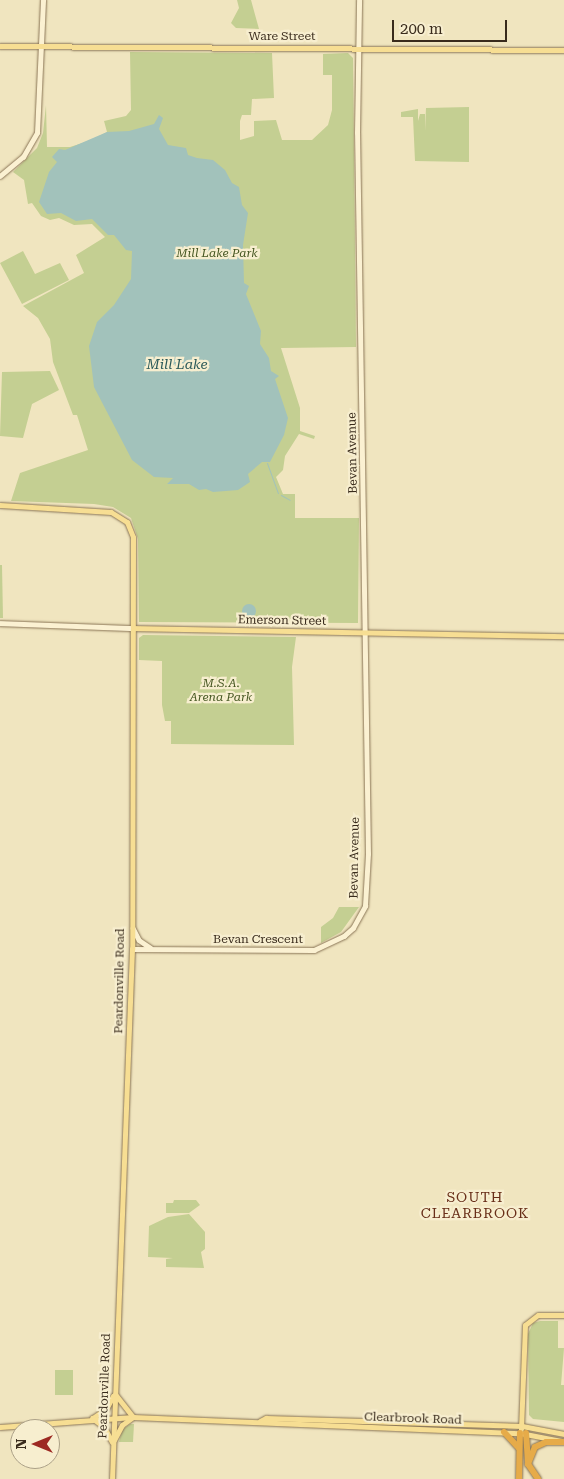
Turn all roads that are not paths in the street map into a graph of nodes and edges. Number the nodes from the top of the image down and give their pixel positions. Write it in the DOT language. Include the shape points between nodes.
graph roads {
  1 [pos="43,0"];
  2 [pos="359,0"];
  3 [pos="0,46"];
  4 [pos="43,46"];
  5 [pos="358,48"];
  6 [pos="564,50"];
  7 [pos="0,176"];
  8 [pos="0,505"];
  9 [pos="0,623"];
  10 [pos="133,628"];
  11 [pos="365,632"];
  12 [pos="564,636"];
  13 [pos="364,906"];
  14 [pos="132,926"];
  15 [pos="132,949"];
  16 [pos="154,949"];
  17 [pos="564,1315"];
  18 [pos="114,1394"];
  19 [pos="114,1416"];
  20 [pos="133,1417"];
  21 [pos="92,1418"];
  22 [pos="260,1421"];
  23 [pos="0,1427"];
  24 [pos="523,1431"];
  25 [pos="504,1432"];
  26 [pos="564,1434"];
  27 [pos="113,1442"];
  28 [pos="564,1442"];
  29 [pos="520,1450"];
  30 [pos="528,1464"];
  31 [pos="112,1479"];
  32 [pos="519,1479"];
  33 [pos="538,1479"];
  1 -- 4 [label="street"];
  2 -- 5 [label="street, Bevan Avenue"];
  3 -- 4 [label="main road, Ware Street"];
  4 -- 5 [label="main road, Ware Street"];
  4 -- 7 [label="street" via="37,132 23,157"];
  5 -- 6 [label="main road, Ware Street"];
  5 -- 11 [label="street, Bevan Avenue"];
  8 -- 10 [label="main road, Peardonville Road" via="93,510 120,516 131,528"];
  9 -- 10 [label="street, Emerson Street"];
  10 -- 11 [label="main road, Emerson Street"];
  10 -- 14 [label="main road, Peardonville Road"];
  11 -- 12 [label="main road, Emerson Street"];
  11 -- 13 [label="street, Bevan Avenue" via="368,854"];
  13 -- 16 [label="street, Bevan Crescent" via="353,928 344,936 314,950"];
  14 -- 15 [label="main road, Peardonville Road"];
  14 -- 16 [label="street" via="139,940"];
  15 -- 16 [label="street, Bevan Crescent"];
  15 -- 18 [label="main road, Peardonville Road"];
  17 -- 24 [label="main road" via="538,1315 525,1325"];
  18 -- 19 [label="main road, Peardonville Road"];
  18 -- 20 [label="main road"];
  18 -- 21 [label="main road" via="106,1409"];
  19 -- 20 [label="main road, Clearbrook Road"];
  19 -- 21 [label="main road, Clearbrook Road"];
  19 -- 27 [label="main road, Peardonville Road"];
  20 -- 22 [label="main road, Clearbrook Road"];
  20 -- 27 [label="main road" via="122,1425"];
  21 -- 23 [label="main road, Clearbrook Road"];
  21 -- 27 [label="main road"];
  22 -- 24 [label="main road, Clearbrook Road" via="266,1418"];
  22 -- 25 [label="main road, Clearbrook Road" via="266,1424"];
  24 -- 25 [label="main road, Clearbrook Road"];
  24 -- 26 [label="main road, Clearbrook Road"];
  24 -- 28 [label="main road, Clearbrook Road"];
  24 -- 29 [label="highway"];
  24 -- 30 [label="highway"];
  25 -- 29 [label="highway"];
  27 -- 31 [label="main road, Peardonville Road"];
  28 -- 30 [label="highway" via="535,1446"];
  29 -- 32 [label="highway"];
  30 -- 33 [label="highway"];
}
